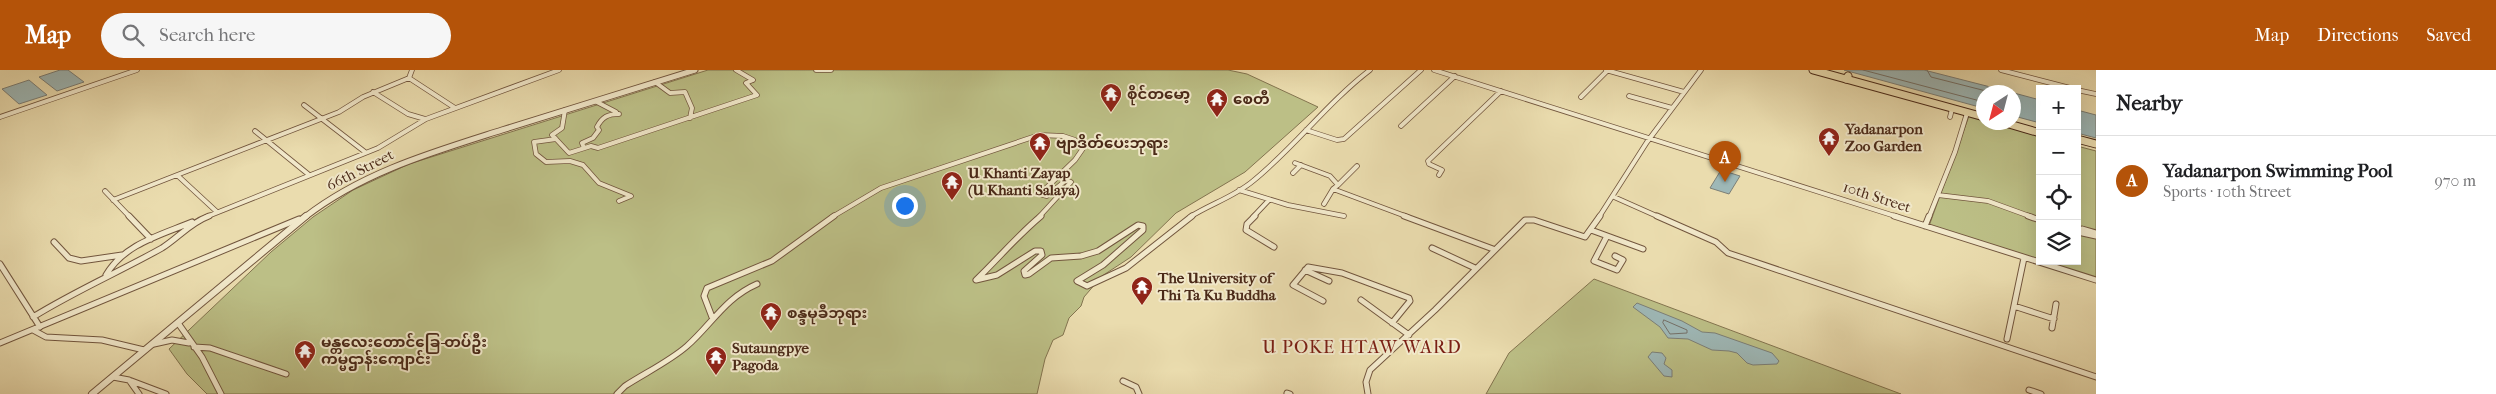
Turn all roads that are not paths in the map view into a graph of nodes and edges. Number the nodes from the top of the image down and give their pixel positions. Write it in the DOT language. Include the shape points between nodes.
graph roads {
  1 [pos="137,70"];
  2 [pos="412,70"];
  3 [pos="695,70"];
  4 [pos="736,70"];
  5 [pos="816,70"];
  6 [pos="831,70"];
  7 [pos="1370,70"];
  8 [pos="1421,70"];
  9 [pos="1434,70"];
  10 [pos="1607,70"];
  11 [pos="1701,70"];
  12 [pos="1813,70"];
  13 [pos="1826,70"];
  14 [pos="2001,70"];
  15 [pos="554,71"];
  16 [pos="1455,76"];
  17 [pos="409,78"];
  18 [pos="1847,78"];
  19 [pos="655,82"];
  20 [pos="2060,85"];
  21 [pos="2081,90"];
  22 [pos="1501,91"];
  23 [pos="373,92"];
  24 [pos="1684,92"];
  25 [pos="2096,94"];
  26 [pos="1629,96"];
  27 [pos="1581,97"];
  28 [pos="595,100"];
  29 [pos="304,105"];
  30 [pos="455,108"];
  31 [pos="1672,108"];
  32 [pos="1952,109"];
  33 [pos="565,110"];
  34 [pos="1976,111"];
  35 [pos="1967,113"];
  36 [pos="1976,116"];
  37 [pos="0,117"];
  38 [pos="1950,117"];
  39 [pos="323,118"];
  40 [pos="690,118"];
  41 [pos="426,119"];
  42 [pos="2021,123"];
  43 [pos="1401,126"];
  44 [pos="2036,127"];
  45 [pos="2021,128"];
  46 [pos="255,130"];
  47 [pos="1306,130"];
  48 [pos="2036,132"];
  49 [pos="556,139"];
  50 [pos="1650,139"];
  51 [pos="268,140"];
  52 [pos="2081,140"];
  53 [pos="2081,144"];
  54 [pos="2096,144"];
  55 [pos="584,148"];
  56 [pos="2096,148"];
  57 [pos="365,152"];
  58 [pos="1357,166"];
  59 [pos="1293,173"];
  60 [pos="308,174"];
  61 [pos="177,175"];
  62 [pos="1439,175"];
  63 [pos="1338,185"];
  64 [pos="1333,189"];
  65 [pos="1239,190"];
  66 [pos="105,192"];
  67 [pos="1938,195"];
  68 [pos="1614,197"];
  69 [pos="113,200"];
  70 [pos="1269,200"];
  71 [pos="619,201"];
  72 [pos="1324,204"];
  73 [pos="217,212"];
  74 [pos="306,216"];
  75 [pos="1344,216"];
  76 [pos="2036,218"];
  77 [pos="196,221"];
  78 [pos="1925,226"];
  79 [pos="1591,230"];
  80 [pos="2081,232"];
  81 [pos="2096,234"];
  82 [pos="1607,236"];
  83 [pos="151,238"];
  84 [pos="54,242"];
  85 [pos="1274,247"];
  86 [pos="1432,248"];
  87 [pos="1493,249"];
  88 [pos="1643,250"];
  89 [pos="123,255"];
  90 [pos="1615,256"];
  91 [pos="2024,258"];
  92 [pos="0,264"];
  93 [pos="1475,268"];
  94 [pos="1305,270"];
  95 [pos="106,275"];
  96 [pos="2096,280"];
  97 [pos="1329,281"];
  98 [pos="757,284"];
  99 [pos="1361,300"];
  100 [pos="1324,301"];
  101 [pos="2056,304"];
  102 [pos="2014,306"];
  103 [pos="33,317"];
  104 [pos="712,317"];
  105 [pos="2054,319"];
  106 [pos="178,323"];
  107 [pos="1392,323"];
  108 [pos="40,327"];
  109 [pos="2052,328"];
  110 [pos="33,330"];
  111 [pos="1409,335"];
  112 [pos="2007,339"];
  113 [pos="0,343"];
  114 [pos="152,344"];
  115 [pos="192,345"];
  116 [pos="144,350"];
  117 [pos="286,374"];
  118 [pos="113,377"];
  119 [pos="2096,377"];
  120 [pos="129,380"];
  121 [pos="1122,381"];
  122 [pos="2029,390"];
  123 [pos="92,394"];
  124 [pos="139,394"];
  125 [pos="166,394"];
  126 [pos="220,394"];
  127 [pos="616,394"];
  128 [pos="1140,394"];
  129 [pos="1368,394"];
  130 [pos="2041,394"];
  1 -- 37 [label="street"];
  2 -- 17 [label="street"];
  3 -- 19 [label="street, 66th Street"];
  4 -- 40 [label="street" via="753,80 746,83 757,95"];
  5 -- 6 [label="street"];
  7 -- 47 [label="street"];
  8 -- 47 [label="street" via="1344,139 1337,140"];
  9 -- 16 [label="street, 10th Street"];
  10 -- 24 [label="street"];
  10 -- 27 [label="street"];
  11 -- 24 [label="street"];
  12 -- 18 [label="main road"];
  13 -- 18 [label="main road"];
  14 -- 20 [label="street"];
  15 -- 30 [label="street"];
  16 -- 22 [label="street, 10th Street"];
  16 -- 43 [label="street"];
  17 -- 23 [label="street"];
  17 -- 30 [label="street"];
  18 -- 32 [label="main road"];
  18 -- 34 [label="main road"];
  19 -- 28 [label="street, 66th Street"];
  19 -- 40 [label="street" via="670,93 685,92 692,108"];
  21 -- 25 [label="street"];
  22 -- 50 [label="street, 10th Street"];
  22 -- 62 [label="street" via="1428,161 1428,164 1442,170"];
  23 -- 39 [label="street"];
  23 -- 41 [label="street" via="408,114"];
  24 -- 31 [label="street"];
  26 -- 31 [label="street"];
  28 -- 33 [label="street, 66th Street"];
  28 -- 55 [label="street" via="620,114 610,113 602,118 597,127 599,130 582,143"];
  29 -- 39 [label="street"];
  30 -- 41 [label="street"];
  31 -- 50 [label="street"];
  32 -- 35 [label="main road"];
  32 -- 38 [label="street"];
  33 -- 49 [label="street" via="562,128 552,136"];
  33 -- 74 [label="street, 66th Street" via="385,169 337,194"];
  35 -- 36 [label="main road"];
  35 -- 67 [label="street"];
  39 -- 51 [label="street"];
  39 -- 57 [label="street"];
  40 -- 55 [label="street" via="598,148"];
  41 -- 57 [label="street" via="385,145"];
  42 -- 44 [label="main road"];
  45 -- 48 [label="main road"];
  46 -- 51 [label="street"];
  47 -- 65 [label="street" via="1254,181"];
  49 -- 55 [label="street" via="569,153"];
  49 -- 71 [label="street" via="534,142 536,154 546,162 576,161 593,171 599,183 631,196"];
  50 -- 68 [label="street"];
  50 -- 78 [label="street, 10th Street"];
  51 -- 60 [label="street"];
  51 -- 61 [label="street"];
  52 -- 54 [label="main road"];
  53 -- 56 [label="main road"];
  57 -- 60 [label="street"];
  58 -- 63 [label="street"];
  59 -- 63 [label="street" via="1298,164 1330,176"];
  60 -- 73 [label="street"];
  61 -- 69 [label="street"];
  61 -- 73 [label="street"];
  63 -- 64 [label="street"];
  64 -- 72 [label="street"];
  64 -- 87 [label="street"];
  65 -- 70 [label="street"];
  65 -- 104 [label="street" via="1194,214 1151,251 1104,282 1086,286 1077,280 1109,260 1143,230 1143,226 1138,224 1121,240 1095,252 1047,260 1030,274 1024,274 1025,269 1042,255 1041,251 1035,251 1026,260 983,282 976,280 1072,182 1066,180 1047,196 1040,194 1084,147 1073,139 1048,134 1033,136 869,193 772,261 708,288 704,296"];
  66 -- 69 [label="street"];
  67 -- 76 [label="street" via="1995,203"];
  67 -- 78 [label="street"];
  68 -- 79 [label="street"];
  68 -- 119 [label="street" via="1716,242 1728,253"];
  69 -- 83 [label="street"];
  70 -- 75 [label="street"];
  70 -- 85 [label="street" via="1247,224 1246,230"];
  73 -- 77 [label="street"];
  74 -- 106 [label="street, 66th Street"];
  74 -- 108 [label="street"];
  77 -- 83 [label="street"];
  77 -- 95 [label="street" via="163,247"];
  78 -- 91 [label="street, 10th Street"];
  79 -- 82 [label="street"];
  79 -- 87 [label="street" via="1585,237 1525,220"];
  80 -- 81 [label="street"];
  82 -- 88 [label="street"];
  82 -- 90 [label="street" via="1594,261 1615,270 1623,261"];
  83 -- 89 [label="street"];
  84 -- 89 [label="street" via="69,258 81,261"];
  86 -- 93 [label="street"];
  87 -- 93 [label="street"];
  89 -- 95 [label="street"];
  91 -- 96 [label="street, 10th Street"];
  91 -- 102 [label="street"];
  92 -- 103 [label="street"];
  93 -- 111 [label="street"];
  94 -- 97 [label="street"];
  94 -- 100 [label="street" via="1294,285"];
  94 -- 107 [label="street" via="1313,265 1319,266 1406,296 1410,301"];
  95 -- 103 [label="street"];
  98 -- 104 [label="street" via="743,290"];
  99 -- 107 [label="street"];
  101 -- 105 [label="street"];
  102 -- 105 [label="street"];
  102 -- 112 [label="street"];
  103 -- 108 [label="street"];
  104 -- 127 [label="street" via="687,346"];
  105 -- 109 [label="street"];
  106 -- 114 [label="street, 66th Street"];
  106 -- 115 [label="street"];
  107 -- 111 [label="street"];
  108 -- 110 [label="street"];
  110 -- 113 [label="street"];
  110 -- 116 [label="street" via="42,336 102,340"];
  111 -- 129 [label="street" via="1370,370 1366,382"];
  114 -- 115 [label="street" via="172,340"];
  114 -- 116 [label="street, 66th Street"];
  115 -- 117 [label="street"];
  115 -- 126 [label="street" via="205,362"];
  116 -- 118 [label="street, 66th Street"];
  118 -- 120 [label="street"];
  118 -- 123 [label="street, 66th Street"];
  120 -- 124 [label="street"];
  120 -- 125 [label="street"];
  121 -- 128 [label="street" via="1136,387"];
  122 -- 130 [label="street"];
}
